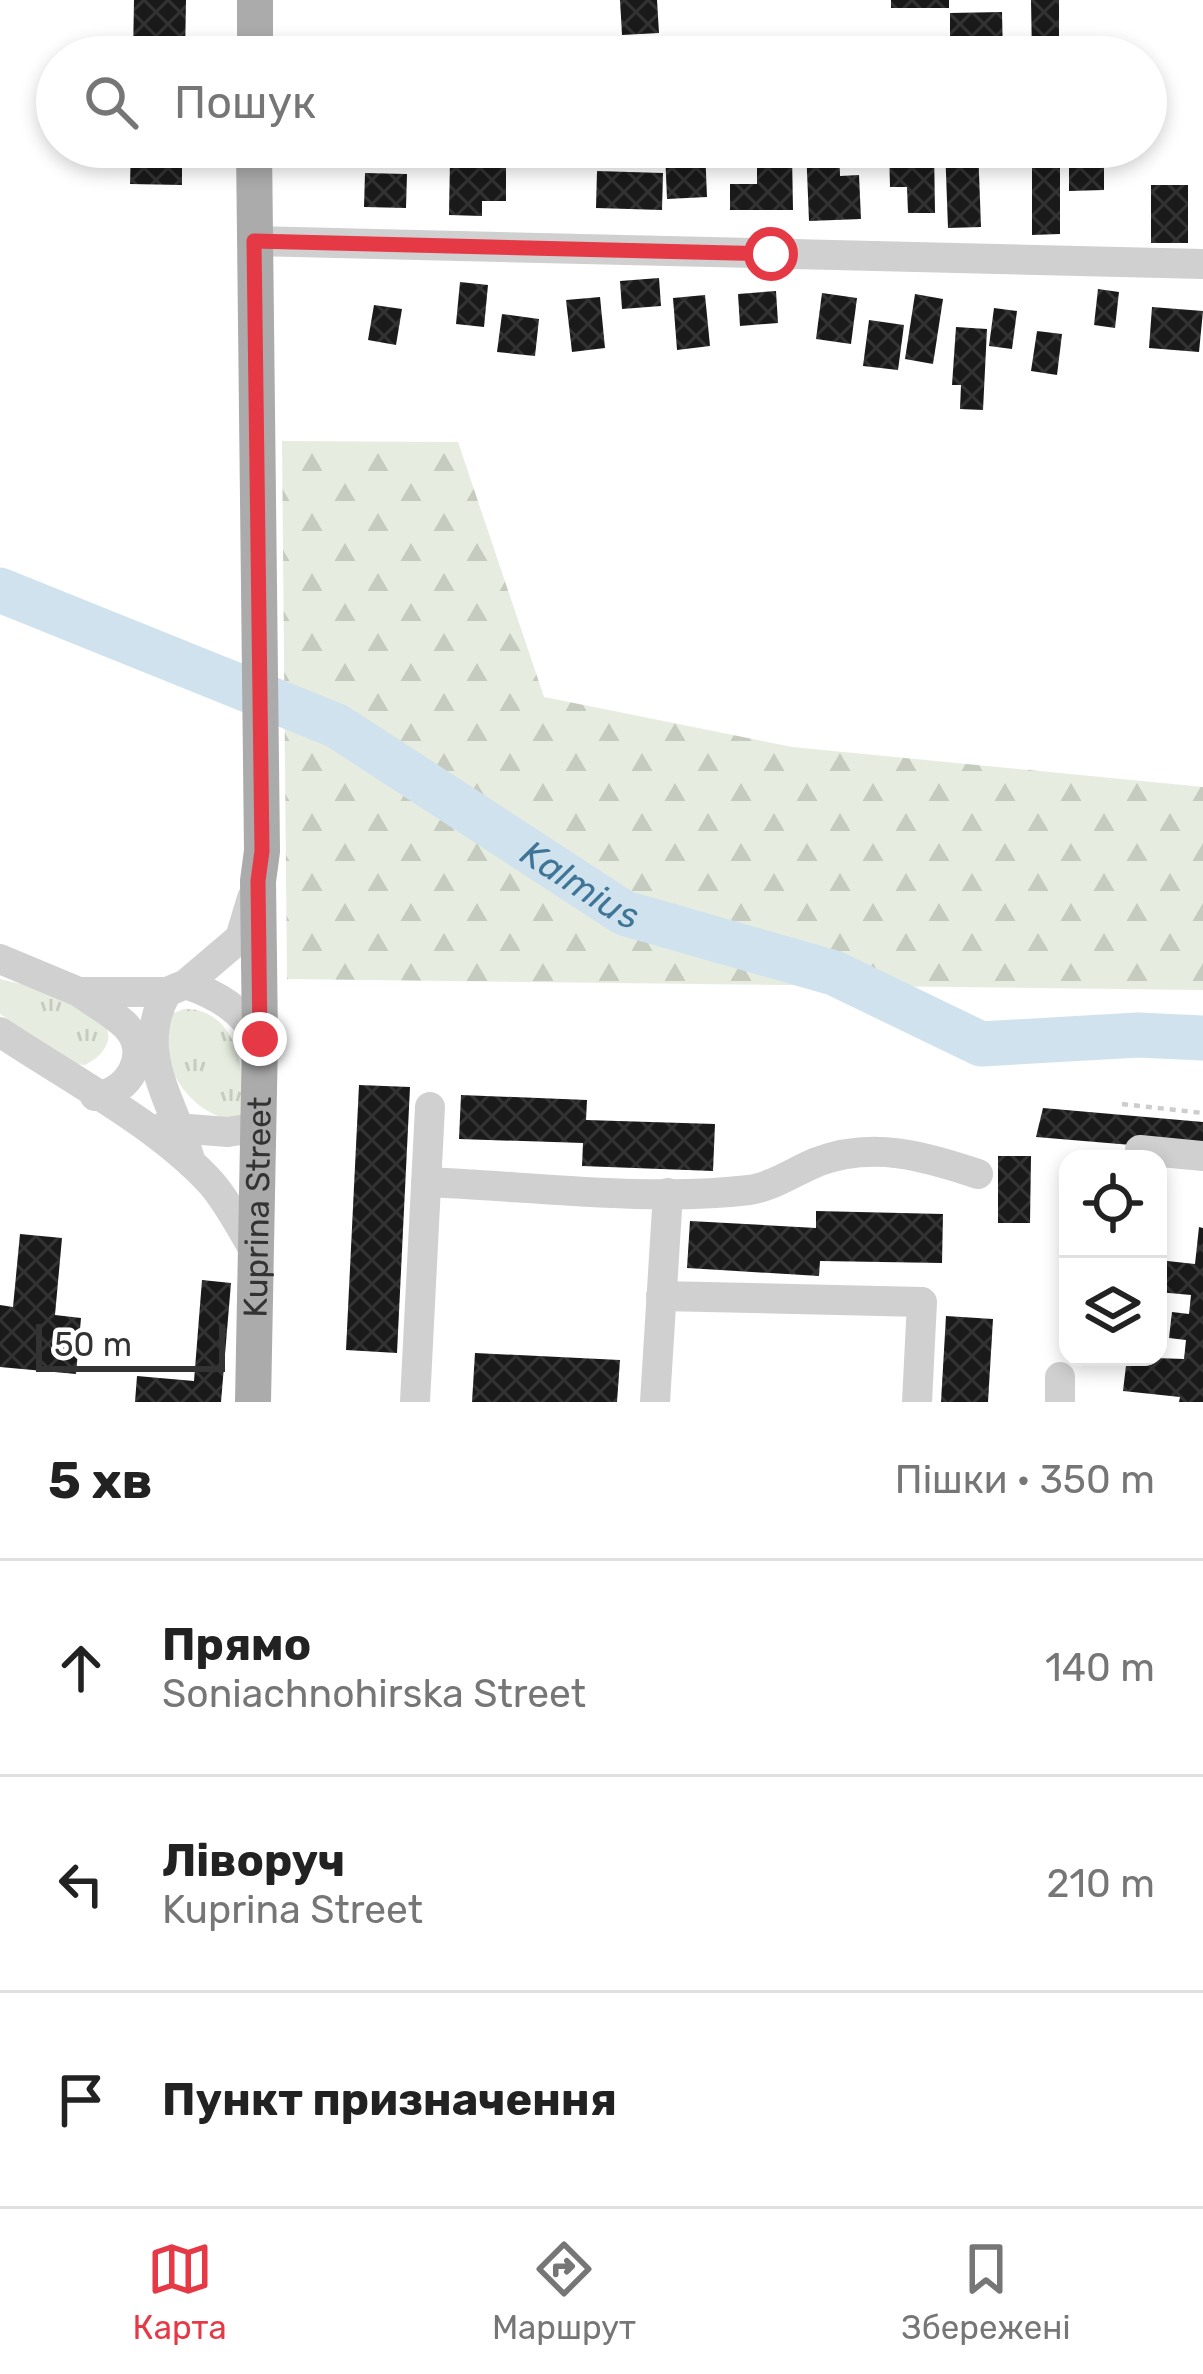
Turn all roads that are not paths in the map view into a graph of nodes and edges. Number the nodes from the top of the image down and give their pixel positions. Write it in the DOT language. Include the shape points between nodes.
graph roads {
  1 [pos="255,0"];
  2 [pos="255,36"];
  3 [pos="254,168"];
  4 [pos="254,241"];
  5 [pos="1203,264"];
  6 [pos="260,866"];
  7 [pos="0,959"];
  8 [pos="177,988"];
  9 [pos="79,992"];
  10 [pos="0,1032"];
  11 [pos="260,1039"];
  12 [pos="95,1096"];
  13 [pos="430,1107"];
  14 [pos="141,1125"];
  15 [pos="259,1127"];
  16 [pos="182,1129"];
  17 [pos="1167,1153"];
  18 [pos="1203,1156"];
  19 [pos="191,1163"];
  20 [pos="978,1174"];
  21 [pos="426,1181"];
  22 [pos="668,1193"];
  23 [pos="257,1256"];
  24 [pos="661,1296"];
  25 [pos="253,1402"];
  26 [pos="415,1402"];
  27 [pos="655,1402"];
  28 [pos="917,1402"];
  1 -- 2 [label="main road"];
  3 -- 4 [label="main road, Kuprina Street"];
  4 -- 5 [label="street"];
  4 -- 6 [label="main road, Kuprina Street"];
  6 -- 8 [label="street" via="240,938"];
  6 -- 11 [label="main road, Kuprina Street"];
  7 -- 9 [label="street"];
  8 -- 9 [label="street"];
  8 -- 11 [label="street" via="230,1004"];
  8 -- 16 [label="street" via="156,1012 153,1051"];
  9 -- 12 [label="street" via="124,1023 136,1053 123,1088"];
  10 -- 12 [label="street"];
  11 -- 15 [label="main road, Kuprina Street"];
  12 -- 14 [label="street"];
  13 -- 21 [label="street"];
  14 -- 16 [label="street"];
  14 -- 19 [label="street"];
  15 -- 16 [label="street"];
  15 -- 23 [label="main road, Kuprina Street"];
  16 -- 19 [label="street"];
  17 -- 18 [label="street"];
  19 -- 23 [label="street"];
  20 -- 22 [label="street" via="917,1154 868,1150 754,1190"];
  21 -- 22 [label="street"];
  21 -- 26 [label="street"];
  22 -- 24 [label="street"];
  23 -- 25 [label="main road, Kuprina Street"];
  24 -- 27 [label="street"];
  24 -- 28 [label="street" via="922,1302"];
}
